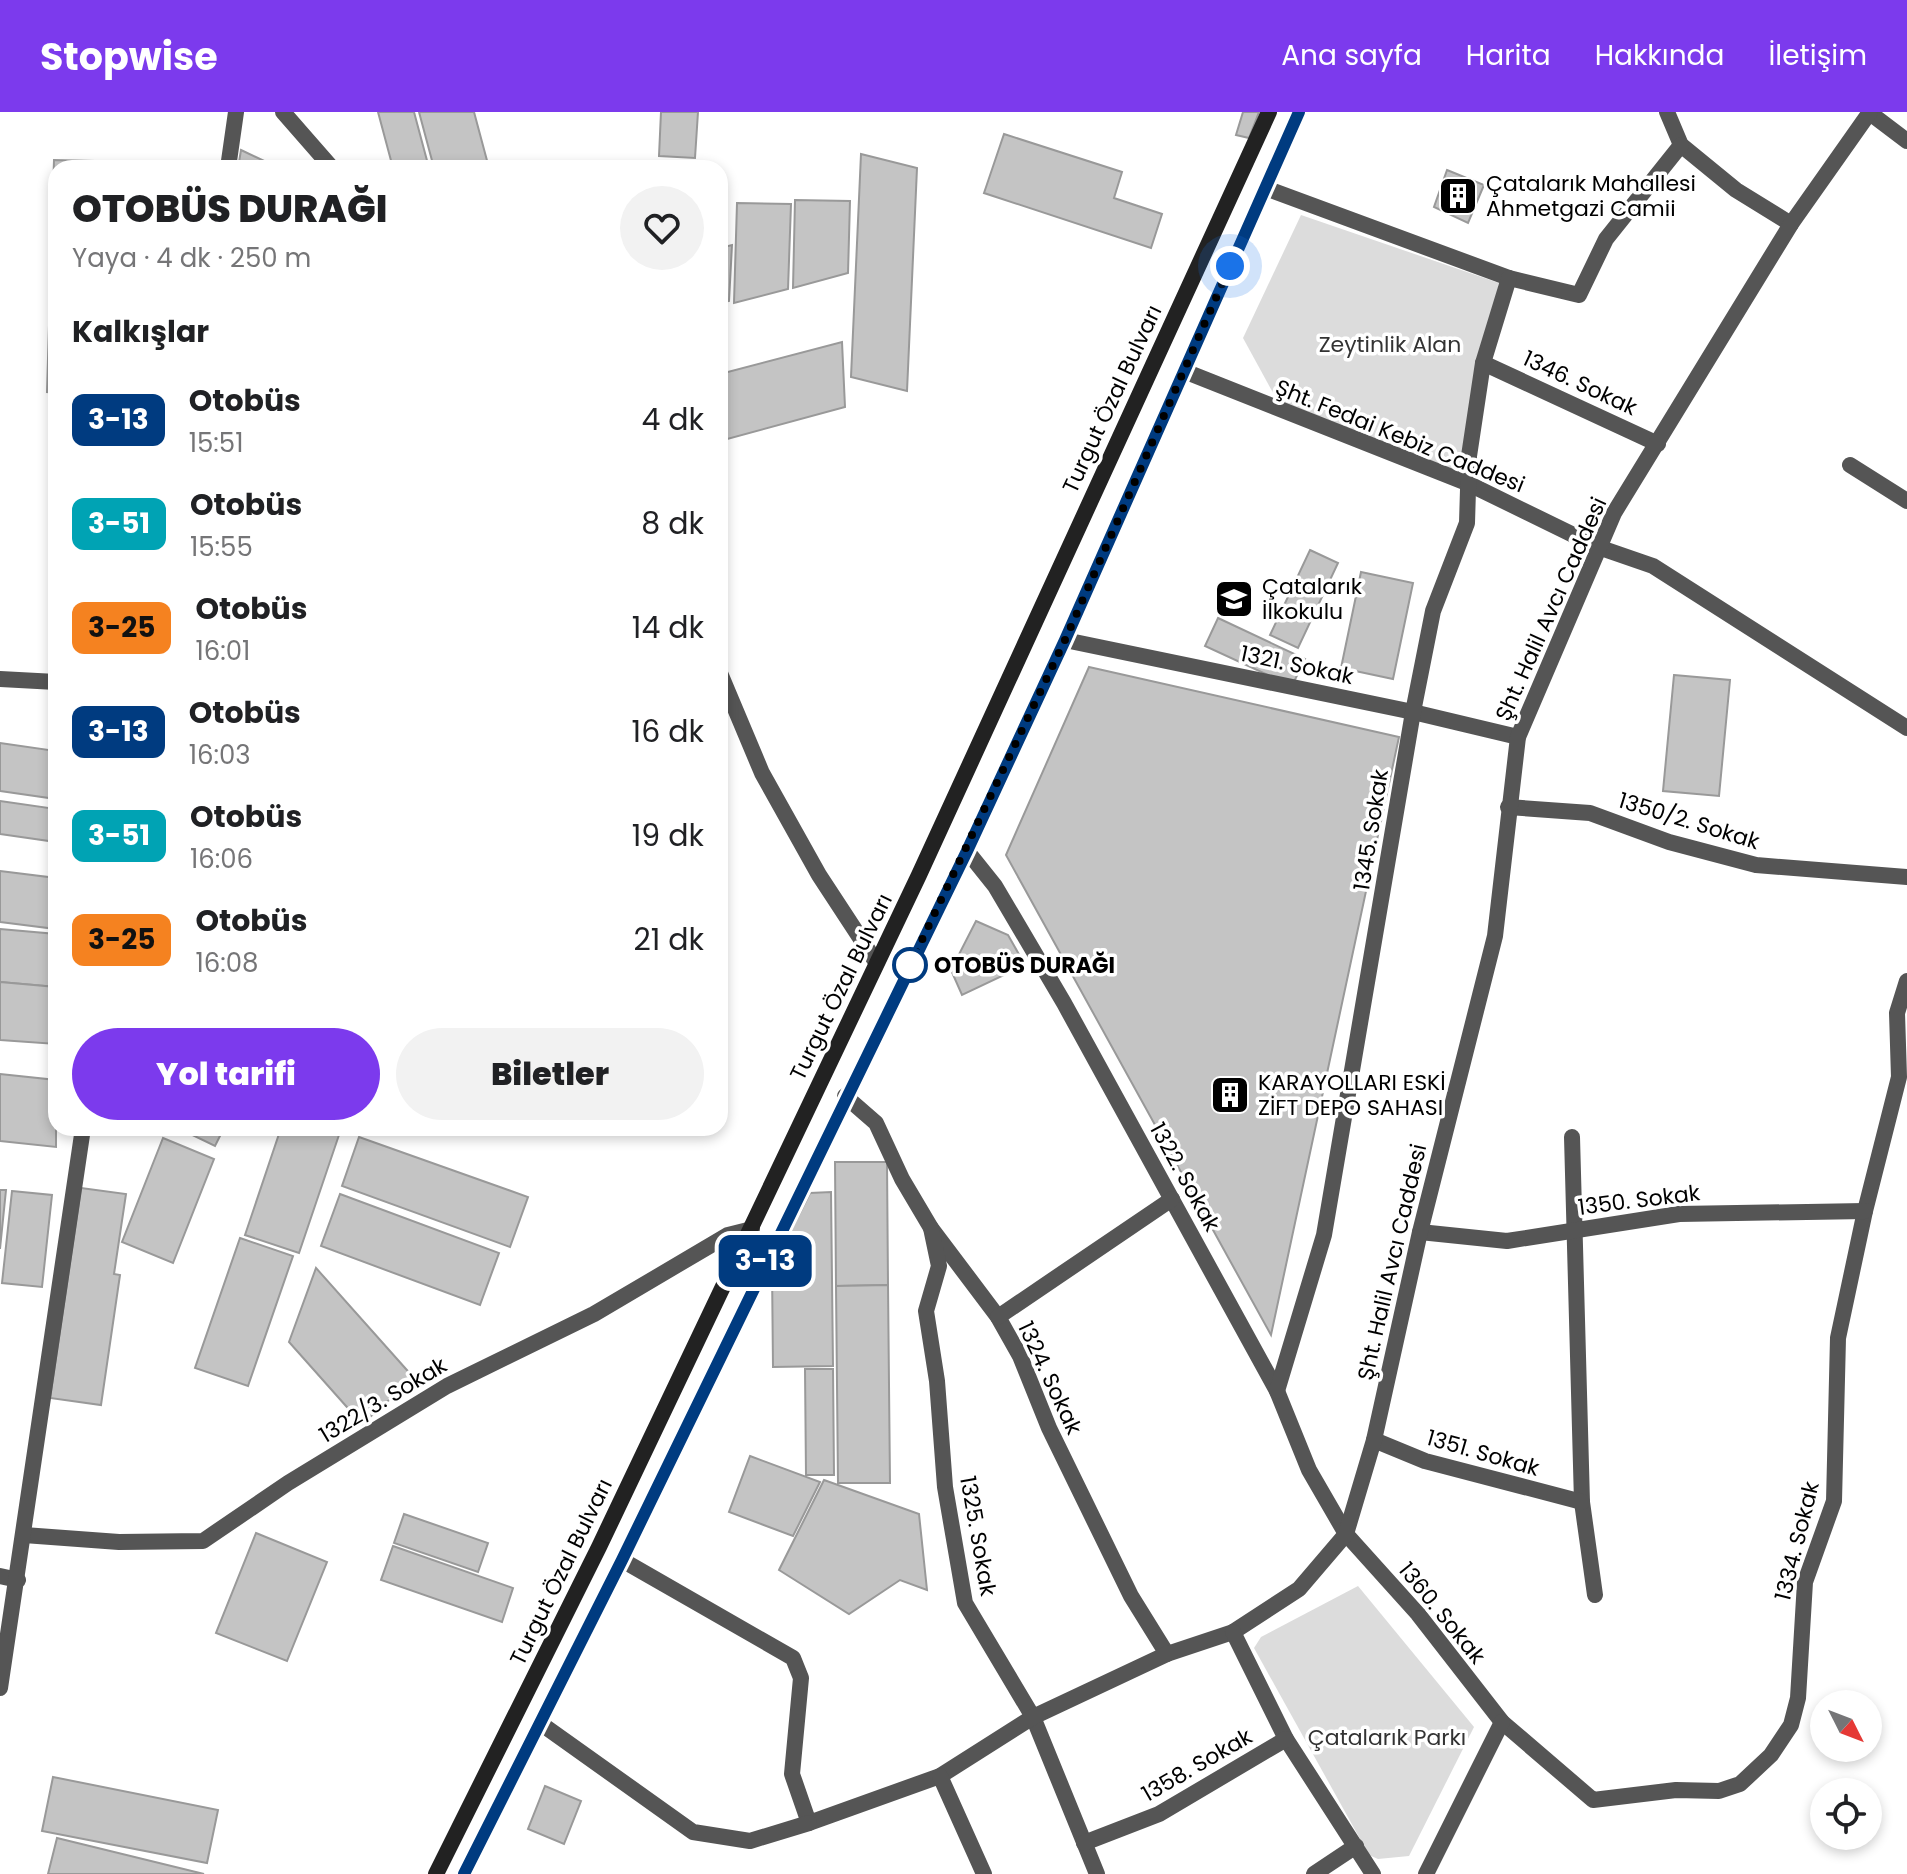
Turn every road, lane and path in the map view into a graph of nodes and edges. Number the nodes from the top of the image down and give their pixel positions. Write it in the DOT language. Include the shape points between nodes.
graph roads {
  1 [pos="236,112"];
  2 [pos="283,112"];
  3 [pos="1269,112"];
  4 [pos="1299,112"];
  5 [pos="1667,112"];
  6 [pos="1870,112"];
  7 [pos="1907,141"];
  8 [pos="1681,145"];
  9 [pos="229,160"];
  10 [pos="325,160"];
  11 [pos="1265,188"];
  12 [pos="1791,224"];
  13 [pos="1509,278"];
  14 [pos="1483,363"];
  15 [pos="1184,371"];
  16 [pos="1658,444"];
  17 [pos="1850,465"];
  18 [pos="1467,483"];
  19 [pos="1907,501"];
  20 [pos="1598,547"];
  21 [pos="1065,640"];
  22 [pos="0,679"];
  23 [pos="48,682"];
  24 [pos="728,692"];
  25 [pos="1413,712"];
  26 [pos="1907,728"];
  27 [pos="1518,737"];
  28 [pos="1508,807"];
  29 [pos="967,851"];
  30 [pos="1907,877"];
  31 [pos="876,962"];
  32 [pos="1907,981"];
  33 [pos="845,1096"];
  34 [pos="82,1136"];
  35 [pos="1572,1137"];
  36 [pos="1172,1199"];
  37 [pos="1865,1211"];
  38 [pos="931,1228"];
  39 [pos="752,1229"];
  40 [pos="1574,1229"];
  41 [pos="1420,1232"];
  42 [pos="998,1317"];
  43 [pos="1277,1391"];
  44 [pos="1374,1440"];
  45 [pos="1582,1502"];
  46 [pos="1346,1534"];
  47 [pos="24,1535"];
  48 [pos="622,1560"];
  49 [pos="0,1576"];
  50 [pos="18,1580"];
  51 [pos="1595,1595"];
  52 [pos="1233,1632"];
  53 [pos="1167,1654"];
  54 [pos="0,1688"];
  55 [pos="1033,1717"];
  56 [pos="1502,1722"];
  57 [pos="540,1723"];
  58 [pos="1286,1739"];
  59 [pos="940,1776"];
  60 [pos="809,1823"];
  61 [pos="1084,1843"];
  62 [pos="1356,1846"];
  63 [pos="436,1874"];
  64 [pos="464,1874"];
  65 [pos="984,1874"];
  66 [pos="1097,1874"];
  67 [pos="1314,1874"];
  68 [pos="1373,1874"];
  69 [pos="1426,1874"];
  1 -- 9 [label="street"];
  2 -- 10 [label="street"];
  3 -- 31 [label="main road, Turgut Özal Bulvarı"];
  4 -- 11 [label="main road"];
  5 -- 8 [label="street"];
  6 -- 7 [label="street"];
  6 -- 12 [label="street, Şht. Halil Avcı Caddesi"];
  8 -- 12 [label="street" via="1736,190"];
  8 -- 13 [label="street" via="1606,239 1579,295"];
  11 -- 13 [label="street"];
  11 -- 15 [label="main road"];
  12 -- 16 [label="street, Şht. Halil Avcı Caddesi"];
  13 -- 14 [label="street, 1345. Sokak"];
  14 -- 16 [label="street, 1346. Sokak"];
  14 -- 18 [label="street, 1345. Sokak"];
  15 -- 18 [label="street, Şht. Fedai Kebiz Caddesi"];
  15 -- 21 [label="main road"];
  16 -- 20 [label="street, Şht. Halil Avcı Caddesi"];
  17 -- 19 [label="street"];
  18 -- 20 [label="street, Şht. Fedai Kebiz Caddesi"];
  18 -- 25 [label="street, 1345. Sokak" via="1467,523 1433,611"];
  20 -- 26 [label="street, Şht. Fedai Kebiz Caddesi" via="1653,566"];
  20 -- 27 [label="street, Şht. Halil Avcı Caddesi"];
  21 -- 25 [label="street, 1321. Sokak"];
  21 -- 29 [label="main road"];
  22 -- 23 [label="street"];
  24 -- 31 [label="street" via="762,773"];
  25 -- 27 [label="street, 1321. Sokak"];
  25 -- 43 [label="street, 1345. Sokak" via="1324,1235"];
  27 -- 28 [label="street, Şht. Halil Avcı Caddesi"];
  28 -- 30 [label="street, 1350/2. Sokak" via="1590,813 1669,842 1756,865"];
  28 -- 41 [label="street, Şht. Halil Avcı Caddesi" via="1495,936"];
  29 -- 33 [label="main road"];
  29 -- 36 [label="street, 1322. Sokak" via="995,886"];
  31 -- 39 [label="main road, Turgut Özal Bulvarı"];
  32 -- 37 [label="street, 1334. Sokak" via="1897,1013 1899,1077"];
  33 -- 38 [label="street, 1324. Sokak" via="876,1123"];
  33 -- 48 [label="main road"];
  34 -- 47 [label="street"];
  35 -- 40 [label="street"];
  36 -- 42 [label="street"];
  36 -- 43 [label="street, 1322. Sokak"];
  37 -- 40 [label="street, 1350. Sokak" via="1679,1214"];
  37 -- 56 [label="street, 1334. Sokak" via="1838,1338 1834,1501 1805,1582 1795,1711 1771,1755 1740,1784 1719,1791 1676,1790 1593,1800"];
  38 -- 42 [label="street, 1324. Sokak"];
  38 -- 55 [label="street, 1325. Sokak" via="939,1266 926,1311 962,1590"];
  39 -- 47 [label="street, 1322/3. Sokak" via="728,1235 594,1314 447,1386 203,1541"];
  39 -- 63 [label="main road, Turgut Özal Bulvarı"];
  40 -- 41 [label="street, 1350. Sokak" via="1507,1241"];
  40 -- 45 [label="street"];
  41 -- 44 [label="street, Şht. Halil Avcı Caddesi"];
  42 -- 53 [label="street, 1324. Sokak" via="1131,1596"];
  43 -- 46 [label="street, 1322. Sokak" via="1309,1470"];
  44 -- 45 [label="street, 1351. Sokak" via="1425,1461"];
  44 -- 46 [label="street, Şht. Halil Avcı Caddesi"];
  45 -- 51 [label="street"];
  46 -- 52 [label="street, Şht. Halil Avcı Caddesi" via="1299,1589"];
  46 -- 56 [label="street, 1360. Sokak" via="1418,1614"];
  47 -- 50 [label="street"];
  48 -- 57 [label="main road"];
  48 -- 60 [label="street" via="793,1658 801,1678 792,1774"];
  49 -- 50 [label="street"];
  50 -- 54 [label="street"];
  52 -- 53 [label="street, Şht. Halil Avcı Caddesi"];
  52 -- 58 [label="street"];
  53 -- 55 [label="street, Şht. Halil Avcı Caddesi"];
  55 -- 59 [label="street, Şht. Halil Avcı Caddesi"];
  55 -- 61 [label="street, 1325. Sokak"];
  56 -- 69 [label="street"];
  57 -- 60 [label="street, Şht. Halil Avcı Caddesi" via="693,1832 750,1841"];
  57 -- 64 [label="main road"];
  58 -- 61 [label="street, 1358. Sokak" via="1159,1814"];
  58 -- 62 [label="street"];
  59 -- 60 [label="street, Şht. Halil Avcı Caddesi"];
  59 -- 65 [label="street"];
  61 -- 66 [label="street, 1325. Sokak"];
  62 -- 67 [label="street"];
  62 -- 68 [label="street"];
}
